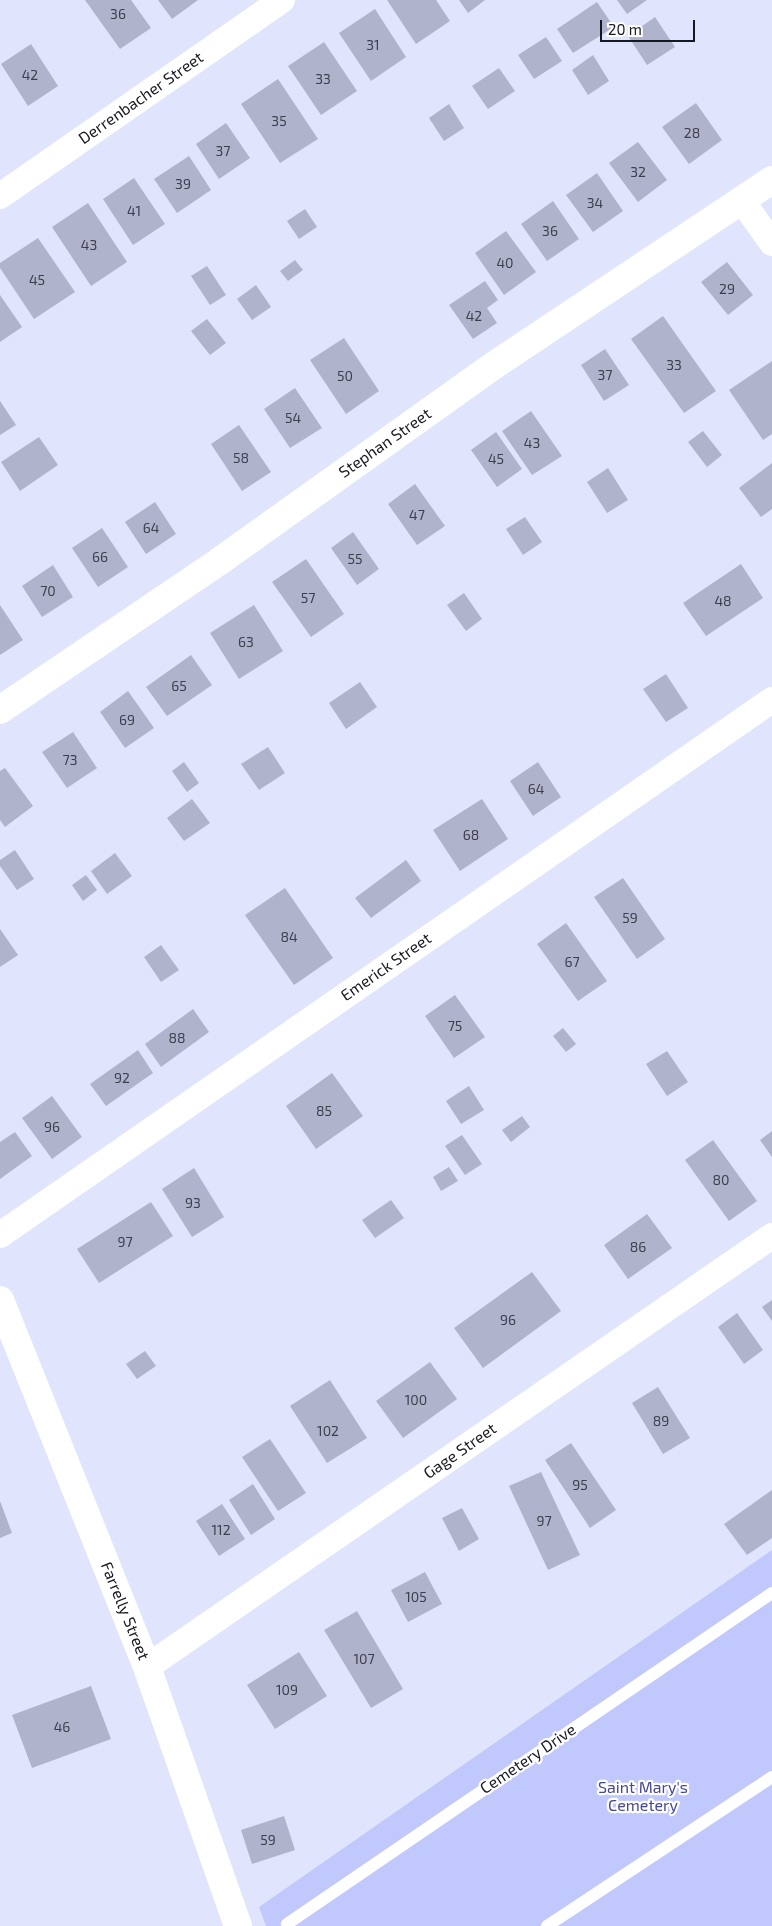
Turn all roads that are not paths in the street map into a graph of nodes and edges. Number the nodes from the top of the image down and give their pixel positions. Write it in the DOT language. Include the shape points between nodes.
graph roads {
  1 [pos="282,0"];
  2 [pos="772,180"];
  3 [pos="0,196"];
  4 [pos="742,201"];
  5 [pos="772,243"];
  6 [pos="772,700"];
  7 [pos="0,710"];
  8 [pos="0,1235"];
  9 [pos="772,1236"];
  10 [pos="0,1300"];
  11 [pos="772,1593"];
  12 [pos="147,1667"];
  13 [pos="772,1777"];
  14 [pos="238,1926"];
  15 [pos="288,1926"];
  16 [pos="547,1926"];
  1 -- 3 [label="street, Derrenbacher Street"];
  2 -- 4 [label="street, Stephan Street"];
  4 -- 5 [label="street"];
  4 -- 7 [label="street, Stephan Street" via="493,366 216,563"];
  6 -- 8 [label="street, Emerick Street"];
  9 -- 12 [label="street, Gage Street"];
  10 -- 12 [label="street, Farrelly Street"];
  11 -- 15 [label="lane, Cemetery Drive"];
  12 -- 14 [label="street, Farrelly Street"];
  13 -- 16 [label="lane"];
}
